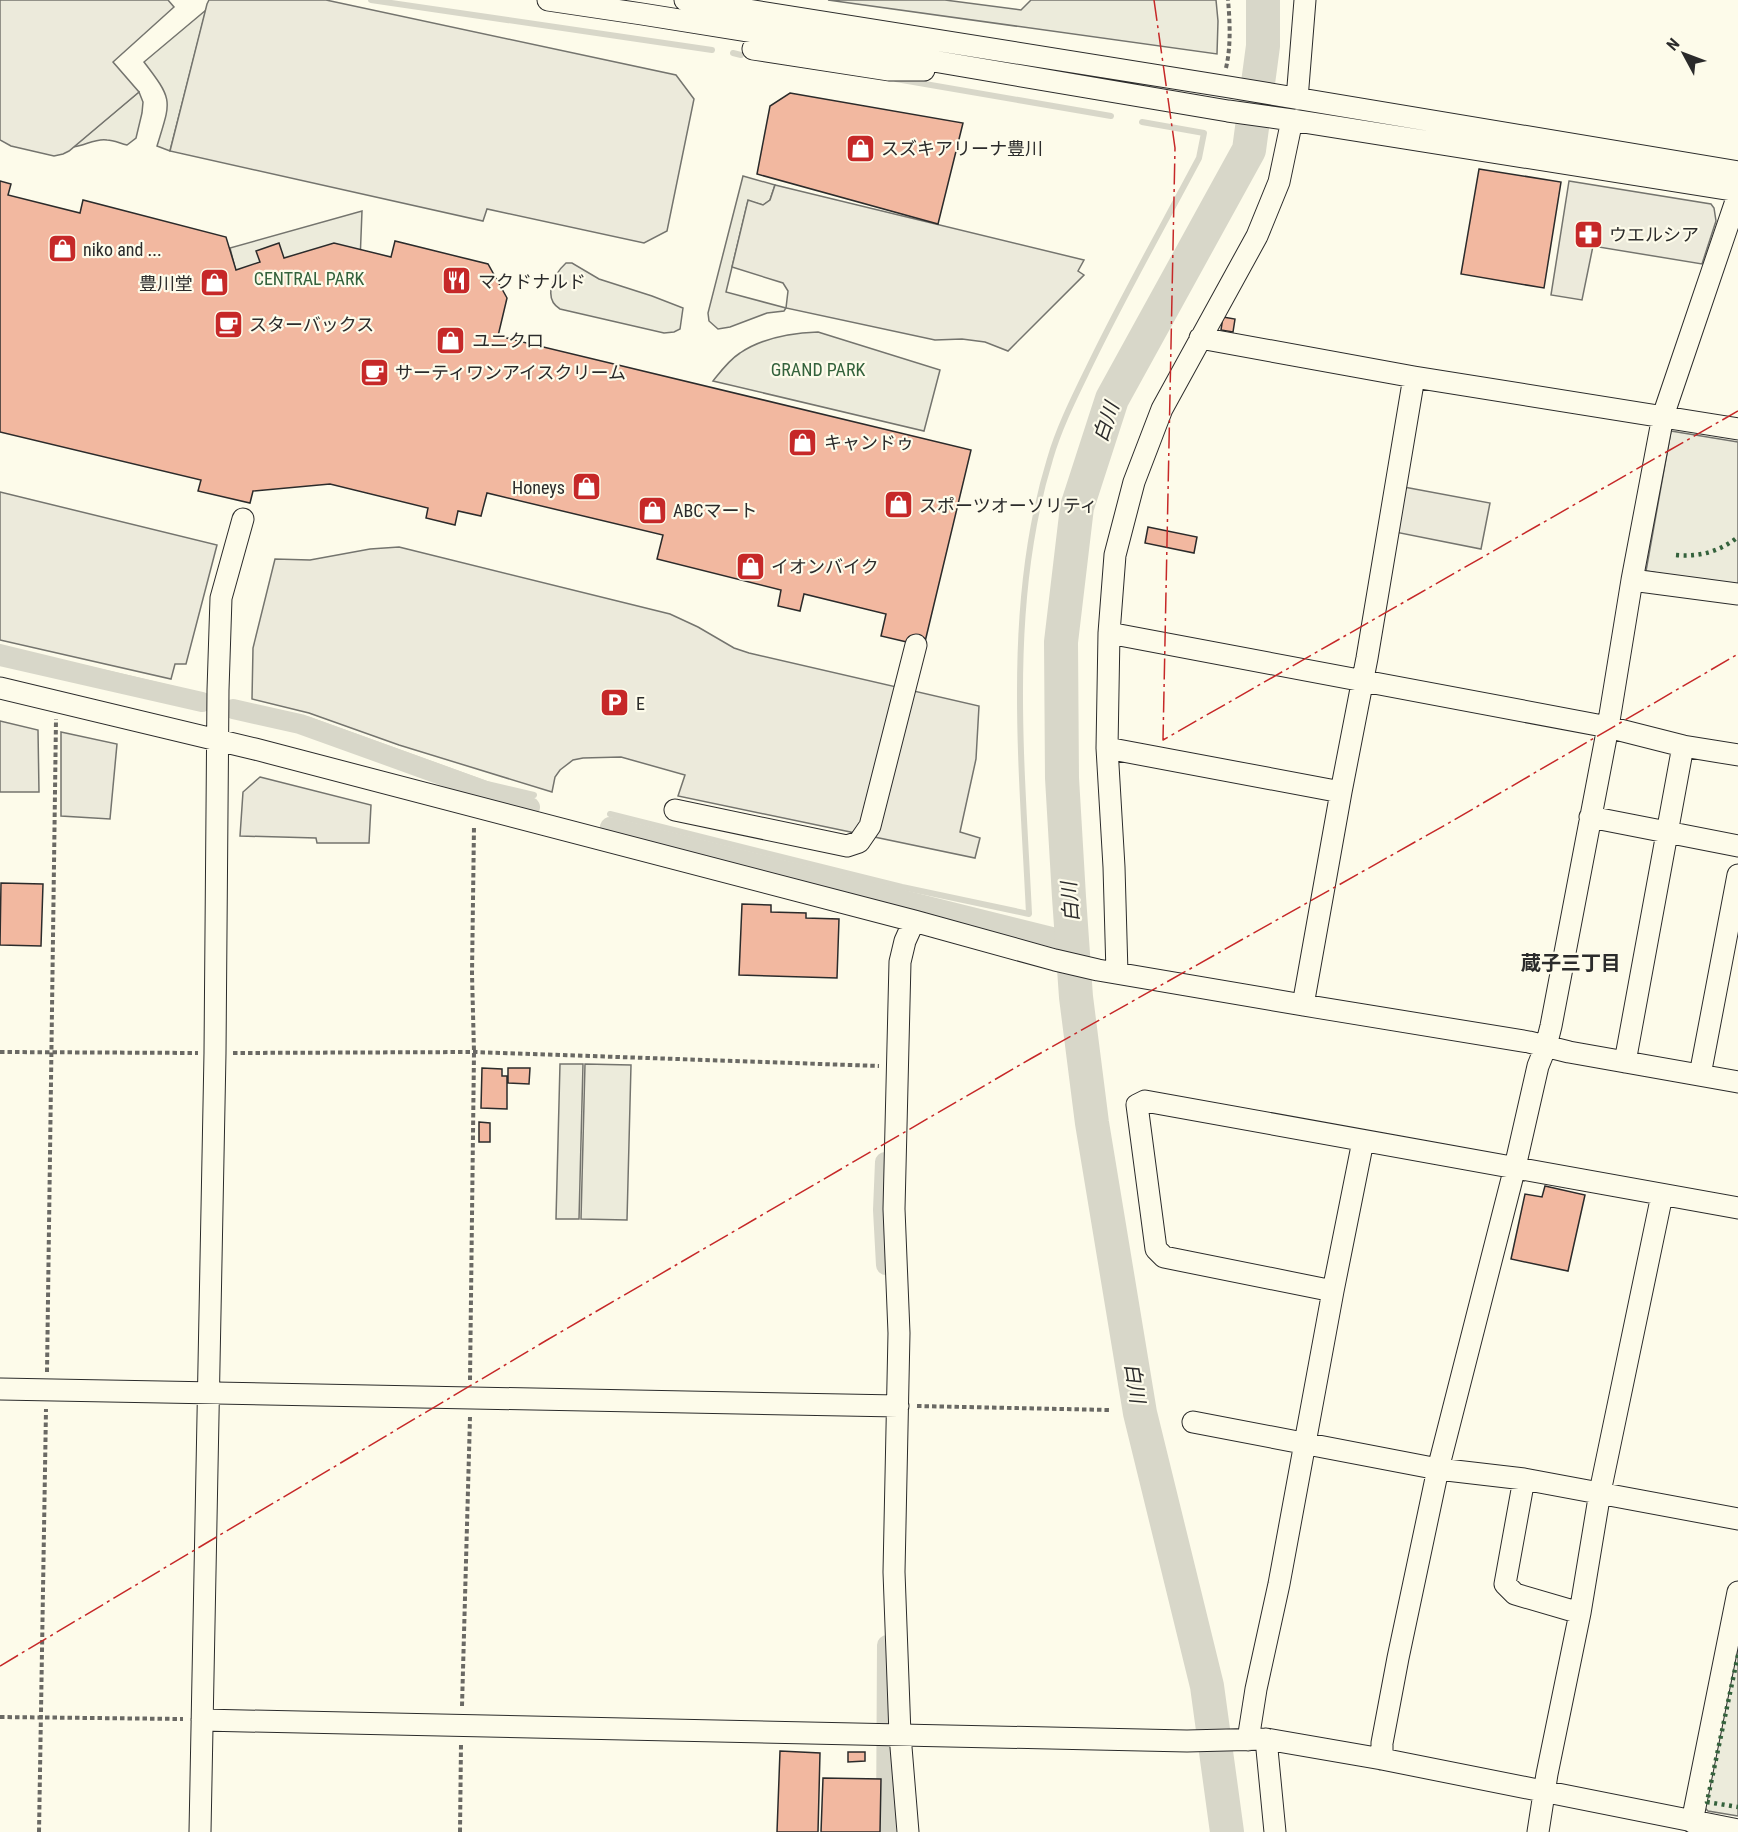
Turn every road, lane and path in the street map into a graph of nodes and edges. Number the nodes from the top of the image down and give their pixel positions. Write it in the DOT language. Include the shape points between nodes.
graph roads {
  1 [pos="549,0"];
  2 [pos="685,0"];
  3 [pos="1228,0"];
  4 [pos="1305,0"];
  5 [pos="753,49"];
  6 [pos="985,70"];
  7 [pos="1225,86"];
  8 [pos="1288,97"];
  9 [pos="1285,119"];
  10 [pos="1738,172"];
  11 [pos="1738,193"];
  12 [pos="1200,338"];
  13 [pos="1414,377"];
  14 [pos="1663,416"];
  15 [pos="1738,429"];
  16 [pos="243,519"];
  17 [pos="1632,580"];
  18 [pos="1738,594"];
  19 [pos="1109,633"];
  20 [pos="916,645"];
  21 [pos="1362,681"];
  22 [pos="0,688"];
  23 [pos="56,710"];
  24 [pos="1608,727"];
  25 [pos="217,739"];
  26 [pos="1683,746"];
  27 [pos="1107,748"];
  28 [pos="1738,755"];
  29 [pos="1341,792"];
  30 [pos="474,807"];
  31 [pos="675,810"];
  32 [pos="1590,817"];
  33 [pos="1667,832"];
  34 [pos="1738,846"];
  35 [pos="1738,875"];
  36 [pos="914,921"];
  37 [pos="1107,971"];
  38 [pos="1303,1005"];
  39 [pos="1546,1046"];
  40 [pos="0,1052"];
  41 [pos="51,1052"];
  42 [pos="474,1052"];
  43 [pos="215,1053"];
  44 [pos="1625,1062"];
  45 [pos="898,1066"];
  46 [pos="1700,1076"];
  47 [pos="1738,1082"];
  48 [pos="1364,1141"];
  49 [pos="1515,1167"];
  50 [pos="1662,1195"];
  51 [pos="1738,1208"];
  52 [pos="1333,1291"];
  53 [pos="0,1389"];
  54 [pos="46,1389"];
  55 [pos="208,1392"];
  56 [pos="470,1397"];
  57 [pos="890,1406"];
  58 [pos="1109,1410"];
  59 [pos="1193,1422"];
  60 [pos="1306,1442"];
  61 [pos="1438,1469"];
  62 [pos="1524,1479"];
  63 [pos="1600,1492"];
  64 [pos="1738,1520"];
  65 [pos="1738,1592"];
  66 [pos="1580,1613"];
  67 [pos="1733,1635"];
  68 [pos="0,1717"];
  69 [pos="41,1717"];
  70 [pos="202,1720"];
  71 [pos="461,1725"];
  72 [pos="891,1735"];
  73 [pos="1257,1740"];
  74 [pos="1382,1759"];
  75 [pos="1545,1792"];
  76 [pos="1692,1822"];
  77 [pos="1738,1830"];
  78 [pos="39,1832"];
  79 [pos="200,1832"];
  80 [pos="460,1832"];
  81 [pos="908,1832"];
  82 [pos="1275,1832"];
  83 [pos="1538,1832"];
  1 -- 6 [label="street"];
  2 -- 7 [label="street"];
  3 -- 7 [label="path"];
  4 -- 8 [label="street"];
  5 -- 6 [label="street" via="889,70"];
  6 -- 9 [label="street"];
  7 -- 8 [label="street"];
  8 -- 10 [label="street"];
  9 -- 11 [label="street"];
  9 -- 12 [label="street" via="1279,182 1257,236"];
  11 -- 14 [label="street"];
  12 -- 13 [label="street"];
  12 -- 19 [label="street" via="1162,409 1134,482 1115,555"];
  13 -- 14 [label="street"];
  13 -- 21 [label="street"];
  14 -- 15 [label="street"];
  14 -- 17 [label="street"];
  16 -- 25 [label="street" via="221,598"];
  17 -- 18 [label="street"];
  17 -- 24 [label="street"];
  19 -- 21 [label="street"];
  19 -- 27 [label="street"];
  20 -- 31 [label="street" via="870,826 859,842 847,846"];
  21 -- 24 [label="street"];
  21 -- 29 [label="street"];
  22 -- 25 [label="street"];
  23 -- 41 [label="path"];
  24 -- 26 [label="street"];
  24 -- 32 [label="street"];
  25 -- 30 [label="street"];
  25 -- 43 [label="street"];
  26 -- 28 [label="street"];
  26 -- 33 [label="street"];
  27 -- 29 [label="street"];
  27 -- 37 [label="street" via="1114,867"];
  29 -- 38 [label="street"];
  30 -- 36 [label="street"];
  30 -- 42 [label="path"];
  32 -- 33 [label="street"];
  32 -- 39 [label="street"];
  33 -- 34 [label="street"];
  33 -- 44 [label="street"];
  35 -- 46 [label="street"];
  36 -- 37 [label="street"];
  36 -- 45 [label="street" via="900,962"];
  37 -- 38 [label="street"];
  38 -- 39 [label="street"];
  39 -- 44 [label="street"];
  39 -- 49 [label="street"];
  40 -- 41 [label="path"];
  41 -- 43 [label="path"];
  41 -- 54 [label="path"];
  42 -- 43 [label="path"];
  42 -- 45 [label="path"];
  42 -- 56 [label="path"];
  43 -- 55 [label="street"];
  44 -- 46 [label="street"];
  45 -- 57 [label="street" via="894,1209 899,1333"];
  46 -- 47 [label="street"];
  48 -- 49 [label="street"];
  48 -- 52 [label="street"];
  48 -- 52 [label="street" via="1145,1101 1137,1105 1156,1249 1164,1257"];
  49 -- 50 [label="street"];
  49 -- 61 [label="street"];
  50 -- 51 [label="street"];
  50 -- 63 [label="street"];
  52 -- 60 [label="street"];
  53 -- 54 [label="street"];
  54 -- 55 [label="street"];
  54 -- 69 [label="path"];
  55 -- 56 [label="street"];
  55 -- 70 [label="street"];
  56 -- 57 [label="street"];
  56 -- 71 [label="path"];
  57 -- 58 [label="path"];
  57 -- 72 [label="street" via="894,1572"];
  59 -- 60 [label="street"];
  60 -- 61 [label="street"];
  60 -- 73 [label="street" via="1256,1689"];
  61 -- 62 [label="street"];
  61 -- 74 [label="street" via="1398,1658"];
  62 -- 63 [label="street"];
  62 -- 66 [label="street" via="1505,1584 1515,1594"];
  63 -- 64 [label="street"];
  63 -- 66 [label="street"];
  65 -- 67 [label="street"];
  66 -- 75 [label="street"];
  67 -- 76 [label="street"];
  68 -- 69 [label="path"];
  69 -- 70 [label="path"];
  69 -- 78 [label="path"];
  70 -- 71 [label="street"];
  70 -- 79 [label="street"];
  71 -- 72 [label="street"];
  71 -- 80 [label="path"];
  72 -- 73 [label="street"];
  72 -- 81 [label="street"];
  73 -- 74 [label="street"];
  73 -- 82 [label="street"];
  74 -- 75 [label="street"];
  75 -- 76 [label="street"];
  75 -- 83 [label="street"];
  76 -- 77 [label="street"];
}
